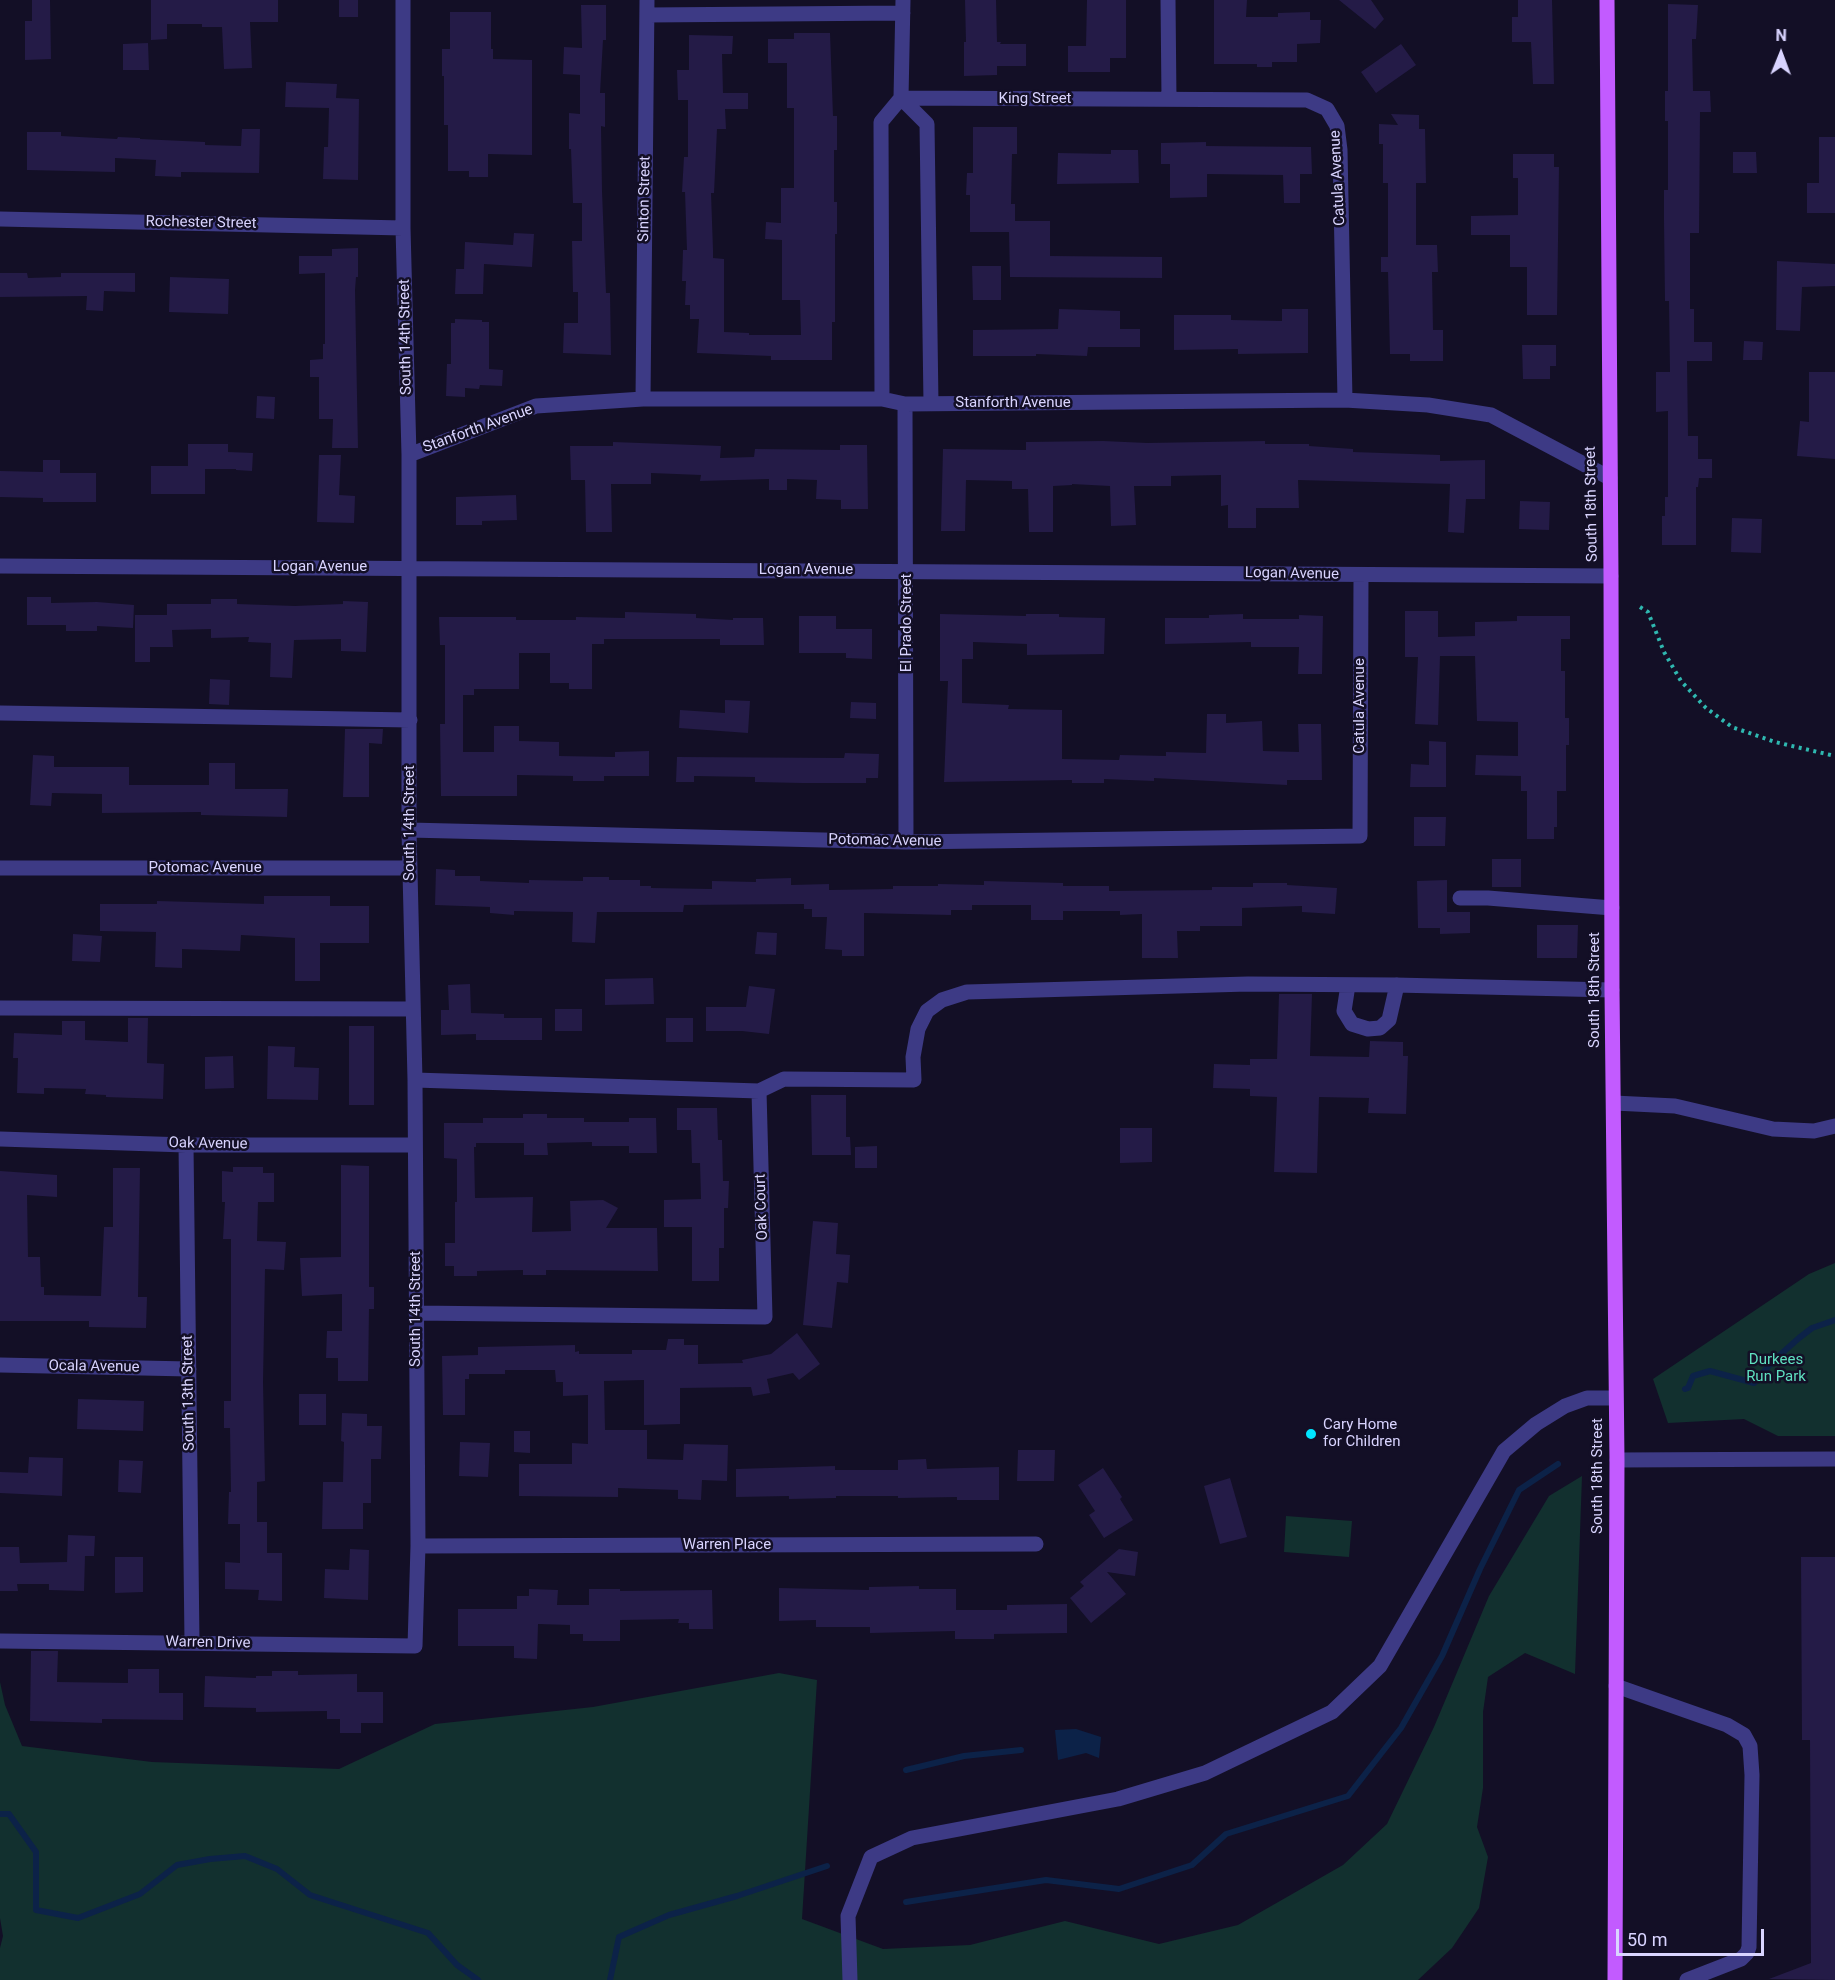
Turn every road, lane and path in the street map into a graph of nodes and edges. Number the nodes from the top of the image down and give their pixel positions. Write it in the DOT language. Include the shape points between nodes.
graph roads {
  1 [pos="403,0"];
  2 [pos="1168,0"];
  3 [pos="1606,0"];
  4 [pos="903,6"];
  5 [pos="647,8"];
  6 [pos="901,98"];
  7 [pos="1169,99"];
  8 [pos="0,219"];
  9 [pos="403,228"];
  10 [pos="643,399"];
  11 [pos="882,399"];
  12 [pos="1345,400"];
  13 [pos="905,404"];
  14 [pos="931,404"];
  15 [pos="408,455"];
  16 [pos="1610,478"];
  17 [pos="0,566"];
  18 [pos="409,567"];
  19 [pos="907,571"];
  20 [pos="1360,575"];
  21 [pos="1611,576"];
  22 [pos="1640,607"];
  23 [pos="0,714"];
  24 [pos="410,720"];
  25 [pos="1835,756"];
  26 [pos="409,830"];
  27 [pos="1360,836"];
  28 [pos="906,843"];
  29 [pos="0,868"];
  30 [pos="410,868"];
  31 [pos="1460,898"];
  32 [pos="1612,908"];
  33 [pos="1348,985"];
  34 [pos="1397,985"];
  35 [pos="1612,990"];
  36 [pos="0,1008"];
  37 [pos="412,1009"];
  38 [pos="415,1080"];
  39 [pos="759,1091"];
  40 [pos="1614,1103"];
  41 [pos="1835,1126"];
  42 [pos="0,1139"];
  43 [pos="186,1144"];
  44 [pos="415,1145"];
  45 [pos="416,1313"];
  46 [pos="0,1365"];
  47 [pos="189,1369"];
  48 [pos="1615,1398"];
  49 [pos="1835,1459"];
  50 [pos="1617,1460"];
  51 [pos="1036,1544"];
  52 [pos="418,1546"];
  53 [pos="0,1641"];
  54 [pos="192,1642"];
  55 [pos="415,1646"];
  56 [pos="1616,1686"];
  57 [pos="850,1980"];
  58 [pos="1616,1980"];
  59 [pos="1688,1980"];
  1 -- 9 [label="street, South 14th Street"];
  2 -- 7 [label="street"];
  3 -- 16 [label="main road, South 18th Street"];
  4 -- 5 [label="street"];
  4 -- 6 [label="street"];
  5 -- 10 [label="street, Sinton Street"];
  6 -- 7 [label="street, King Street"];
  6 -- 11 [label="street" via="881,122"];
  6 -- 14 [label="street" via="927,124"];
  7 -- 12 [label="street, Catula Avenue" via="1307,100 1327,109 1337,126"];
  8 -- 9 [label="street, Rochester Street"];
  9 -- 15 [label="street, South 14th Street"];
  10 -- 11 [label="street, Stanforth Avenue"];
  10 -- 15 [label="street, Stanforth Avenue" via="536,406"];
  11 -- 13 [label="street, Stanforth Avenue"];
  12 -- 14 [label="street, Stanforth Avenue"];
  12 -- 16 [label="street, Stanforth Avenue" via="1428,405 1491,415"];
  13 -- 14 [label="street, Stanforth Avenue"];
  13 -- 19 [label="street, El Prado Street"];
  15 -- 18 [label="street, South 14th Street"];
  16 -- 21 [label="main road, South 18th Street"];
  17 -- 18 [label="street, Logan Avenue"];
  18 -- 19 [label="street, Logan Avenue"];
  18 -- 24 [label="street, South 14th Street"];
  19 -- 20 [label="street, Logan Avenue"];
  19 -- 28 [label="street, El Prado Street"];
  20 -- 21 [label="street, Logan Avenue"];
  20 -- 27 [label="street, Catula Avenue"];
  21 -- 32 [label="main road, South 18th Street"];
  22 -- 25 [label="path" via="1648,612 1664,652 1682,681 1706,708 1732,727"];
  23 -- 24 [label="street"];
  24 -- 26 [label="street, South 14th Street"];
  26 -- 28 [label="street, Potomac Avenue"];
  26 -- 30 [label="street, South 14th Street"];
  27 -- 28 [label="street, Potomac Avenue"];
  29 -- 30 [label="street, Potomac Avenue"];
  30 -- 37 [label="street, South 14th Street"];
  31 -- 32 [label="street"];
  32 -- 35 [label="main road, South 18th Street"];
  33 -- 34 [label="street"];
  33 -- 34 [label="street" via="1344,1011 1352,1024 1368,1029 1380,1028 1389,1020"];
  33 -- 39 [label="street" via="967,992 942,1000 927,1011 918,1029 914,1080 784,1079"];
  34 -- 35 [label="street"];
  35 -- 40 [label="main road, South 18th Street"];
  36 -- 37 [label="street"];
  37 -- 38 [label="street, South 14th Street"];
  38 -- 39 [label="street"];
  38 -- 44 [label="street, South 14th Street"];
  39 -- 45 [label="street, Oak Court" via="765,1317"];
  40 -- 41 [label="street" via="1675,1106 1773,1129 1814,1131"];
  40 -- 48 [label="main road, South 18th Street"];
  42 -- 43 [label="street, Oak Avenue"];
  43 -- 44 [label="street, Oak Avenue"];
  43 -- 47 [label="street, South 13th Street"];
  44 -- 45 [label="street, South 14th Street"];
  45 -- 52 [label="street, South 14th Street"];
  46 -- 47 [label="street, Ocala Avenue"];
  47 -- 54 [label="street, South 13th Street"];
  48 -- 50 [label="main road, South 18th Street"];
  48 -- 57 [label="street" via="1587,1398 1564,1406 1504,1451 1380,1666 1332,1712 1205,1773 1118,1799 912,1839 871,1857 848,1916"];
  49 -- 50 [label="street"];
  50 -- 56 [label="main road, South 18th Street"];
  51 -- 52 [label="street, Warren Place"];
  52 -- 55 [label="street, South 14th Street"];
  53 -- 54 [label="street, Warren Drive"];
  54 -- 55 [label="street, Warren Drive"];
  56 -- 58 [label="main road, South 18th Street"];
  56 -- 59 [label="street" via="1727,1725 1744,1735 1750,1746 1749,1947 1741,1959"];
}
